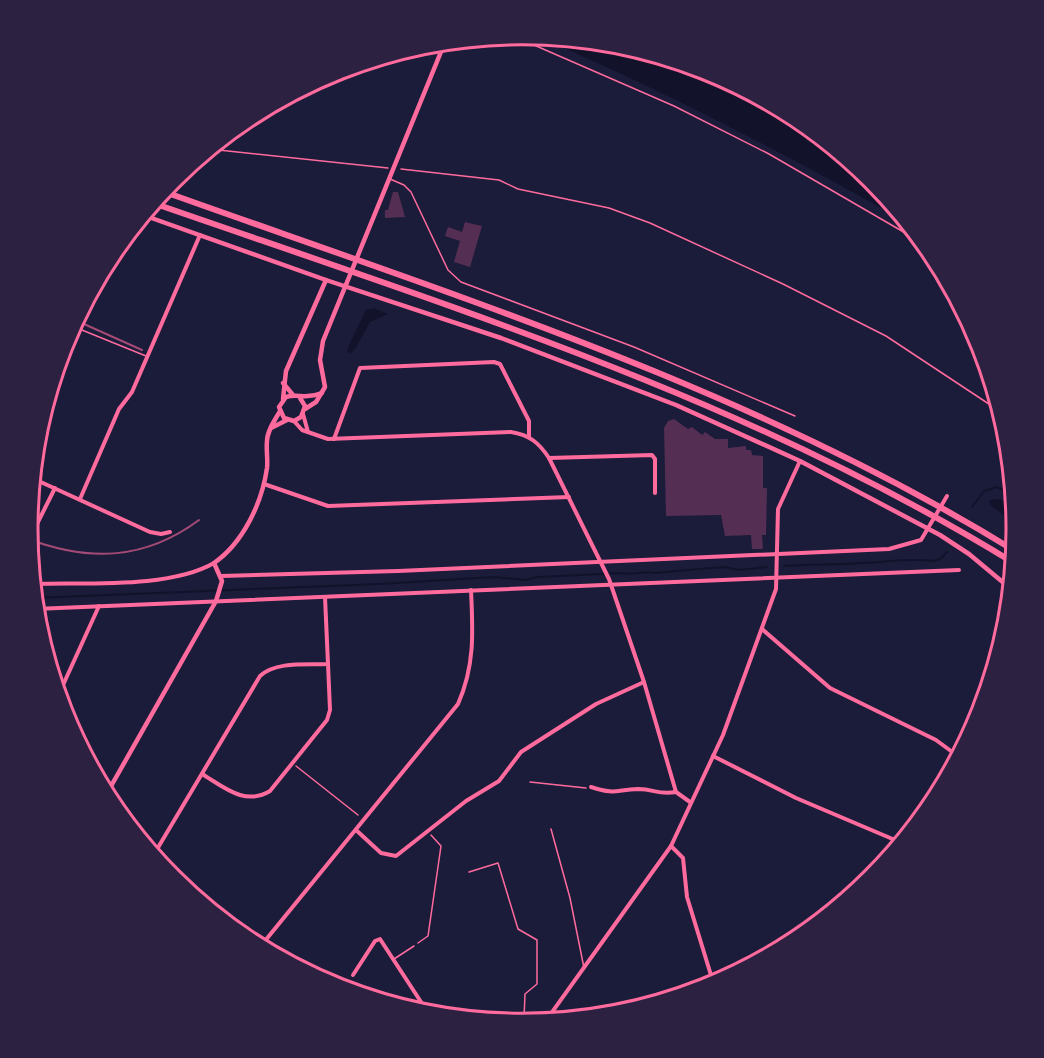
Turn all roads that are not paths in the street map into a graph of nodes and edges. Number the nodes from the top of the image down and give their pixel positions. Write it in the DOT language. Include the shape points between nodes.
graph roads {
  1 [pos="441,52"];
  2 [pos="389,179"];
  3 [pos="172,194"];
  4 [pos="162,205"];
  5 [pos="151,218"];
  6 [pos="200,234"];
  7 [pos="326,280"];
  8 [pos="80,330"];
  9 [pos="147,357"];
  10 [pos="283,383"];
  11 [pos="322,393"];
  12 [pos="293,395"];
  13 [pos="300,398"];
  14 [pos="283,399"];
  15 [pos="280,411"];
  16 [pos="304,412"];
  17 [pos="795,416"];
  18 [pos="287,420"];
  19 [pos="294,421"];
  20 [pos="271,428"];
  21 [pos="308,433"];
  22 [pos="529,437"];
  23 [pos="334,439"];
  24 [pos="549,458"];
  25 [pos="800,461"];
  26 [pos="40,482"];
  27 [pos="264,484"];
  28 [pos="55,488"];
  29 [pos="655,493"];
  30 [pos="947,496"];
  31 [pos="570,497"];
  32 [pos="80,499"];
  33 [pos="38,522"];
  34 [pos="170,532"];
  35 [pos="1005,545"];
  36 [pos="775,556"];
  37 [pos="1005,558"];
  38 [pos="213,563"];
  39 [pos="602,563"];
  40 [pos="959,570"];
  41 [pos="222,578"];
  42 [pos="776,578"];
  43 [pos="1003,582"];
  44 [pos="41,584"];
  45 [pos="611,585"];
  46 [pos="471,590"];
  47 [pos="325,596"];
  48 [pos="216,599"];
  49 [pos="99,606"];
  50 [pos="45,609"];
  51 [pos="762,629"];
  52 [pos="328,664"];
  53 [pos="644,682"];
  54 [pos="63,685"];
  55 [pos="951,753"];
  56 [pos="713,756"];
  57 [pos="202,774"];
  58 [pos="111,786"];
  59 [pos="591,787"];
  60 [pos="676,792"];
  61 [pos="690,802"];
  62 [pos="551,829"];
  63 [pos="356,830"];
  64 [pos="893,840"];
  65 [pos="671,846"];
  66 [pos="158,848"];
  67 [pos="470,872"];
  68 [pos="266,940"];
  69 [pos="414,946"];
  70 [pos="394,959"];
  71 [pos="584,969"];
  72 [pos="353,975"];
  73 [pos="713,975"];
  74 [pos="421,1003"];
  75 [pos="554,1012"];
  76 [pos="524,1014"];
  1 -- 2 [label="street" via="397,168"];
  2 -- 11 [label="street" via="320,352 326,381"];
  2 -- 17 [label="lane" via="411,192 448,270 461,282 634,346"];
  3 -- 35 [label="highway" via="472,301 681,381 844,455"];
  4 -- 37 [label="highway" via="461,310 678,392 867,480"];
  5 -- 6 [label="street"];
  6 -- 7 [label="street"];
  6 -- 9 [label="street"];
  7 -- 10 [label="street"];
  7 -- 25 [label="street" via="579,367"];
  8 -- 9 [label="lane"];
  9 -- 32 [label="street"];
  10 -- 12 [label="street"];
  10 -- 14 [label="street"];
  11 -- 13 [label="street"];
  11 -- 16 [label="street"];
  12 -- 13 [label="street"];
  12 -- 14 [label="street"];
  13 -- 16 [label="street"];
  14 -- 15 [label="street"];
  15 -- 18 [label="street"];
  15 -- 20 [label="street"];
  16 -- 19 [label="street"];
  16 -- 21 [label="street"];
  18 -- 19 [label="street"];
  18 -- 20 [label="street"];
  19 -- 21 [label="street"];
  20 -- 27 [label="street" via="266,440"];
  21 -- 23 [label="street"];
  22 -- 23 [label="street" via="511,432"];
  22 -- 23 [label="street" via="530,421 500,364 494,362 360,368"];
  22 -- 24 [label="street"];
  24 -- 29 [label="street" via="652,455"];
  24 -- 31 [label="street"];
  25 -- 36 [label="street" via="780,500"];
  25 -- 43 [label="street" via="940,535"];
  26 -- 28 [label="street"];
  27 -- 31 [label="street" via="334,507"];
  27 -- 38 [label="street" via="241,537"];
  28 -- 32 [label="street"];
  28 -- 33 [label="street"];
  30 -- 36 [label="street" via="925,536 915,544"];
  31 -- 39 [label="street"];
  32 -- 34 [label="street" via="150,532"];
  36 -- 39 [label="street"];
  36 -- 42 [label="street"];
  38 -- 41 [label="street"];
  38 -- 44 [label="street" via="164,579"];
  39 -- 41 [label="street"];
  39 -- 45 [label="street"];
  40 -- 42 [label="street"];
  41 -- 48 [label="street"];
  42 -- 45 [label="street"];
  42 -- 51 [label="street"];
  45 -- 46 [label="street"];
  45 -- 53 [label="street"];
  46 -- 47 [label="street"];
  46 -- 63 [label="street" via="472,659 468,682 458,704"];
  47 -- 48 [label="street"];
  47 -- 52 [label="street"];
  48 -- 49 [label="street"];
  48 -- 58 [label="street"];
  49 -- 50 [label="street"];
  49 -- 54 [label="street"];
  51 -- 55 [label="street" via="830,688 936,740"];
  51 -- 56 [label="street"];
  52 -- 57 [label="street" via="264,672"];
  52 -- 57 [label="street" via="327,720 270,791 249,799"];
  53 -- 60 [label="street"];
  53 -- 63 [label="street" via="596,705 521,752 499,781 466,801 396,856 381,853"];
  56 -- 61 [label="street"];
  56 -- 64 [label="street" via="796,798"];
  57 -- 66 [label="street"];
  59 -- 60 [label="street" via="610,793 641,789 665,795"];
  60 -- 61 [label="street"];
  61 -- 65 [label="street"];
  62 -- 71 [label="lane"];
  63 -- 68 [label="street"];
  65 -- 71 [label="street"];
  65 -- 73 [label="street" via="681,854 687,897"];
  67 -- 76 [label="lane" via="498,863 518,929 537,940 537,984 525,994"];
  69 -- 70 [label="lane"];
  70 -- 72 [label="street" via="377,939"];
  70 -- 74 [label="street"];
  71 -- 75 [label="street"];
}
